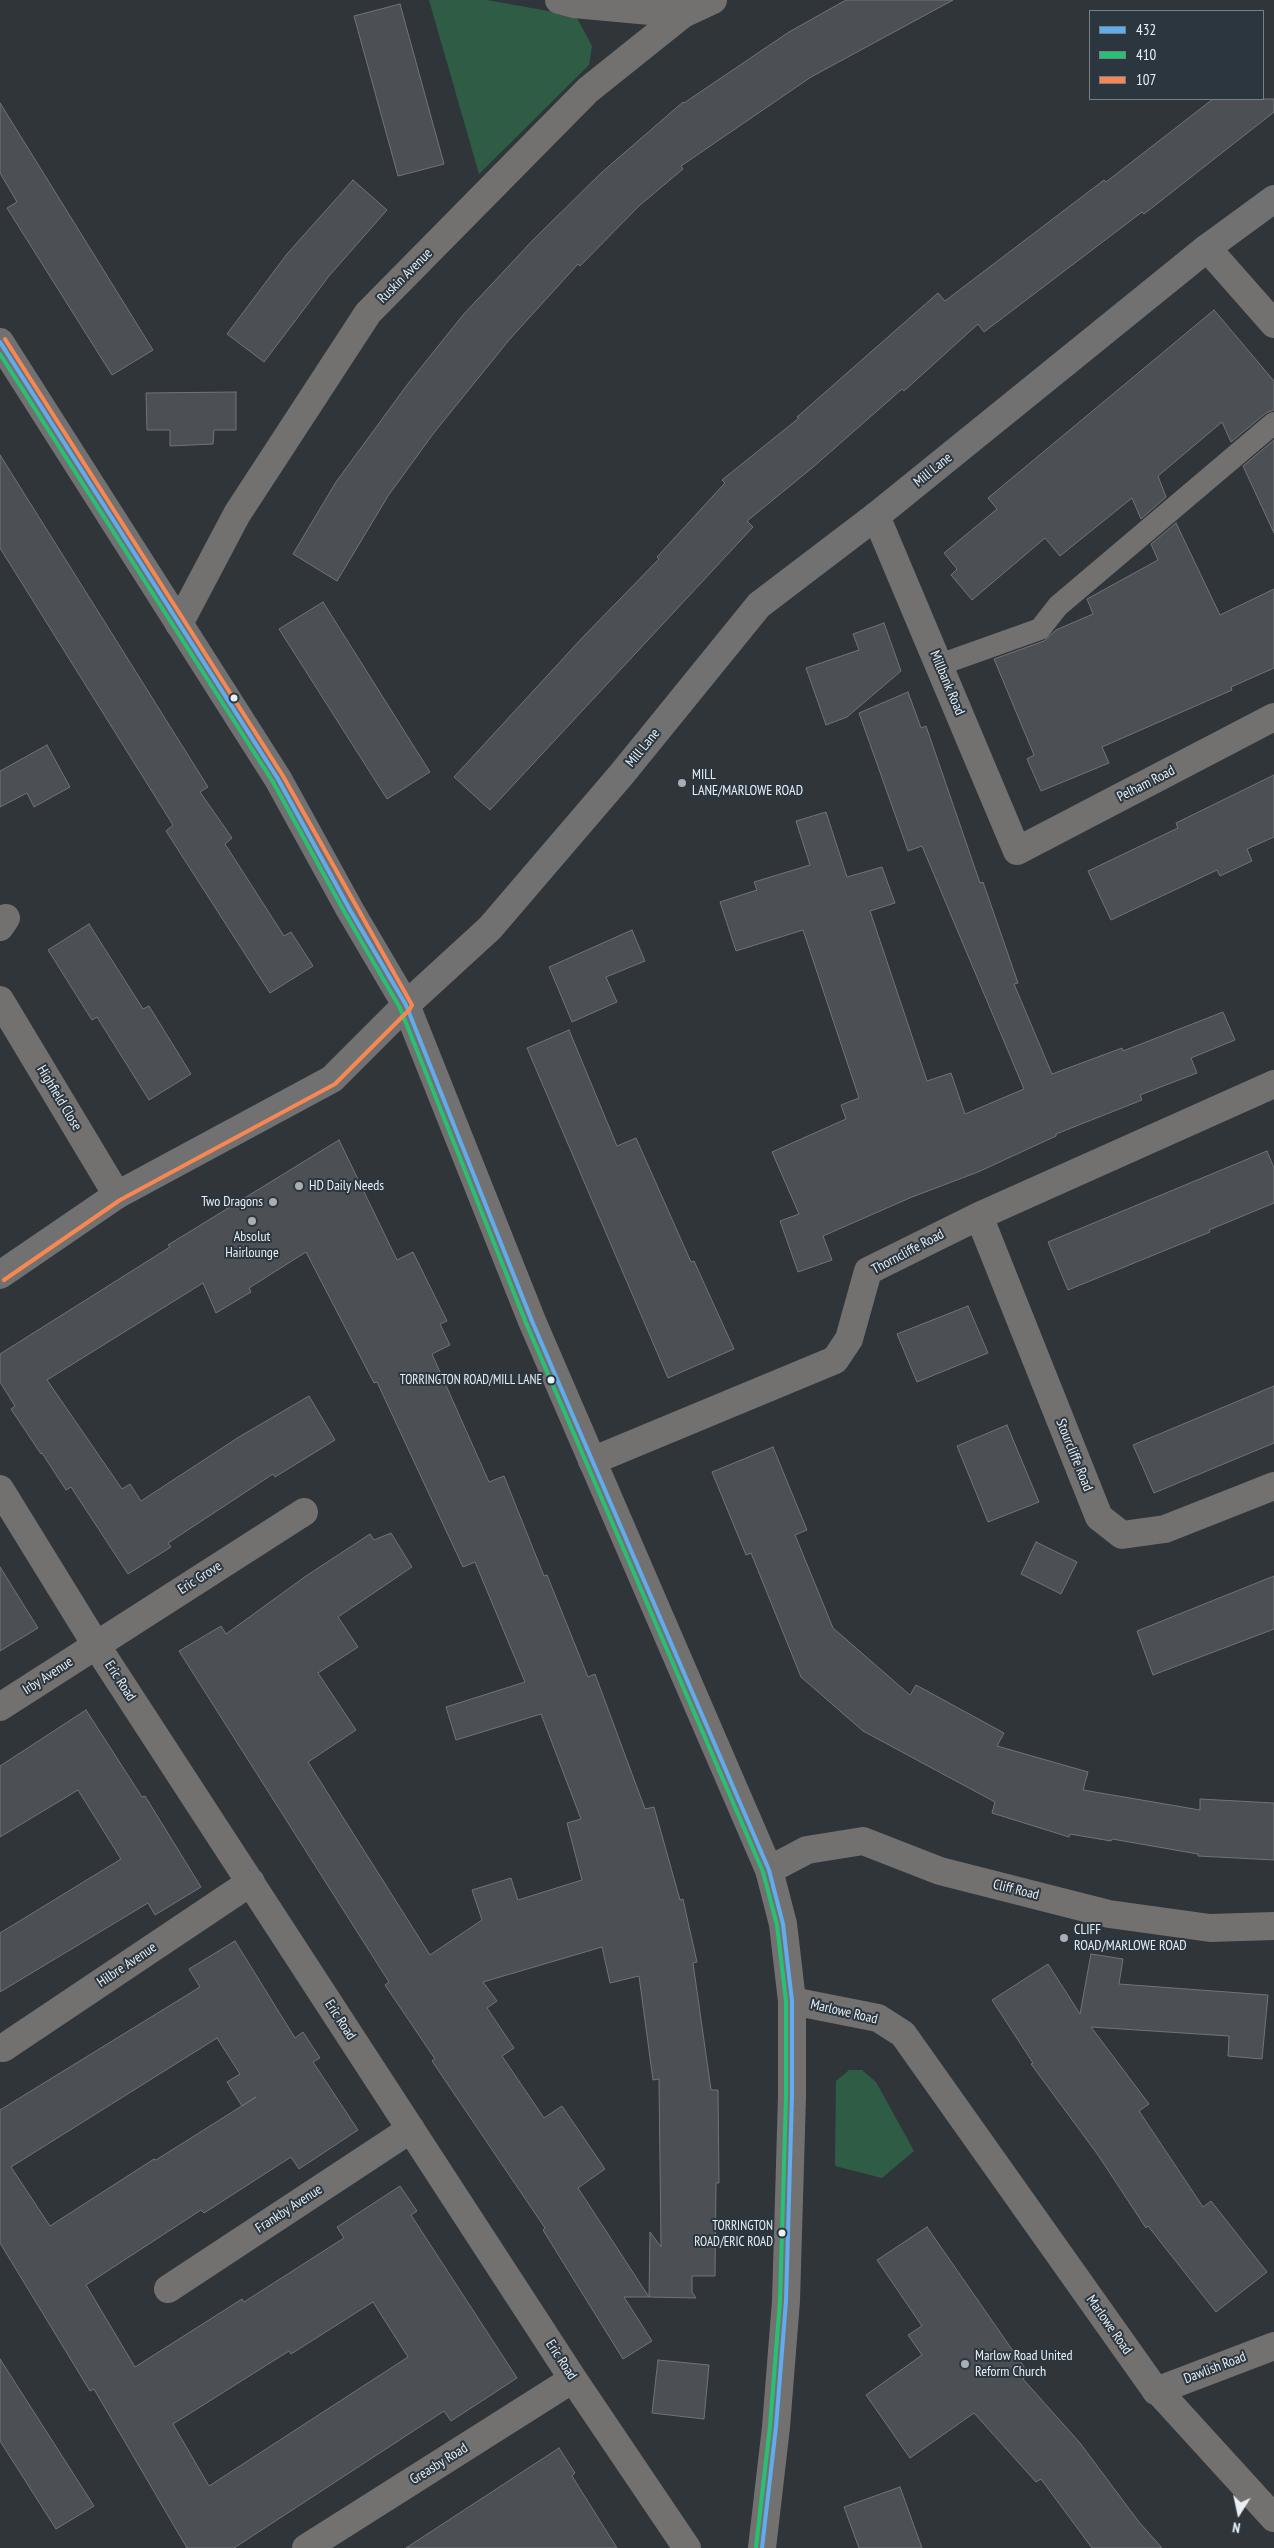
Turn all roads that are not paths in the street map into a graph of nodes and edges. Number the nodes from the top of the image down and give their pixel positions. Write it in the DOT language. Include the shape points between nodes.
graph roads {
  1 [pos="559,0"];
  2 [pos="714,0"];
  3 [pos="683,14"];
  4 [pos="1274,199"];
  5 [pos="1207,248"];
  6 [pos="1274,324"];
  7 [pos="0,342"];
  8 [pos="1274,424"];
  9 [pos="876,516"];
  10 [pos="179,624"];
  11 [pos="939,665"];
  12 [pos="1274,717"];
  13 [pos="1017,851"];
  14 [pos="0,1000"];
  15 [pos="406,1005"];
  16 [pos="1274,1084"];
  17 [pos="117,1196"];
  18 [pos="979,1216"];
  19 [pos="0,1275"];
  20 [pos="592,1461"];
  21 [pos="1274,1486"];
  22 [pos="0,1489"];
  23 [pos="304,1512"];
  24 [pos="96,1645"];
  25 [pos="0,1707"];
  26 [pos="769,1870"];
  27 [pos="251,1882"];
  28 [pos="1274,1926"];
  29 [pos="792,2001"];
  30 [pos="3,2048"];
  31 [pos="411,2129"];
  32 [pos="168,2289"];
  33 [pos="1274,2346"];
  34 [pos="573,2379"];
  35 [pos="1156,2391"];
  36 [pos="1274,2518"];
  37 [pos="306,2548"];
  38 [pos="687,2548"];
  39 [pos="762,2548"];
  1 -- 3 [label="street"];
  2 -- 3 [label="street, Ruskin Avenue"];
  3 -- 10 [label="street, Ruskin Avenue" via="588,90 368,314 237,514"];
  4 -- 5 [label="main road, Mill Lane"];
  5 -- 6 [label="street"];
  5 -- 9 [label="main road, Mill Lane"];
  7 -- 10 [label="main road"];
  8 -- 11 [label="lane" via="1058,606 1040,629"];
  9 -- 11 [label="street, Millbank Road"];
  9 -- 15 [label="main road, Mill Lane" via="759,606 490,928"];
  10 -- 15 [label="main road" via="278,779"];
  11 -- 13 [label="street, Millbank Road"];
  12 -- 13 [label="street, Pelham Road"];
  14 -- 17 [label="street, Highfield Close"];
  15 -- 17 [label="main road, Mill Lane" via="332,1079"];
  15 -- 20 [label="street, Marlowe Road" via="532,1321"];
  16 -- 18 [label="street, Thorncliffe Road"];
  17 -- 19 [label="main road, Mill Lane"];
  18 -- 20 [label="street, Thorncliffe Road" via="868,1271 849,1339 835,1360"];
  18 -- 21 [label="street, Stourcliffe Road" via="1099,1517 1122,1535 1165,1529"];
  20 -- 26 [label="street, Marlowe Road"];
  22 -- 24 [label="street, Eric Road"];
  23 -- 24 [label="street, Eric Grove"];
  24 -- 25 [label="street, Irby Avenue"];
  24 -- 27 [label="street, Eric Road"];
  26 -- 28 [label="street, Cliff Road" via="807,1850 863,1841 940,1871 1108,1914 1210,1928"];
  26 -- 29 [label="street, Marlowe Road" via="783,1924"];
  27 -- 30 [label="street, Hilbre Avenue"];
  27 -- 31 [label="street, Eric Road"];
  29 -- 35 [label="street, Marlowe Road" via="878,2018 903,2034"];
  29 -- 39 [label="street" via="786,2301"];
  31 -- 32 [label="street, Frankby Avenue"];
  31 -- 34 [label="street, Eric Road"];
  33 -- 35 [label="street, Dawlish Road"];
  34 -- 37 [label="street, Greasby Road"];
  34 -- 38 [label="street, Eric Road"];
  35 -- 36 [label="street, Marlowe Road"];
}
